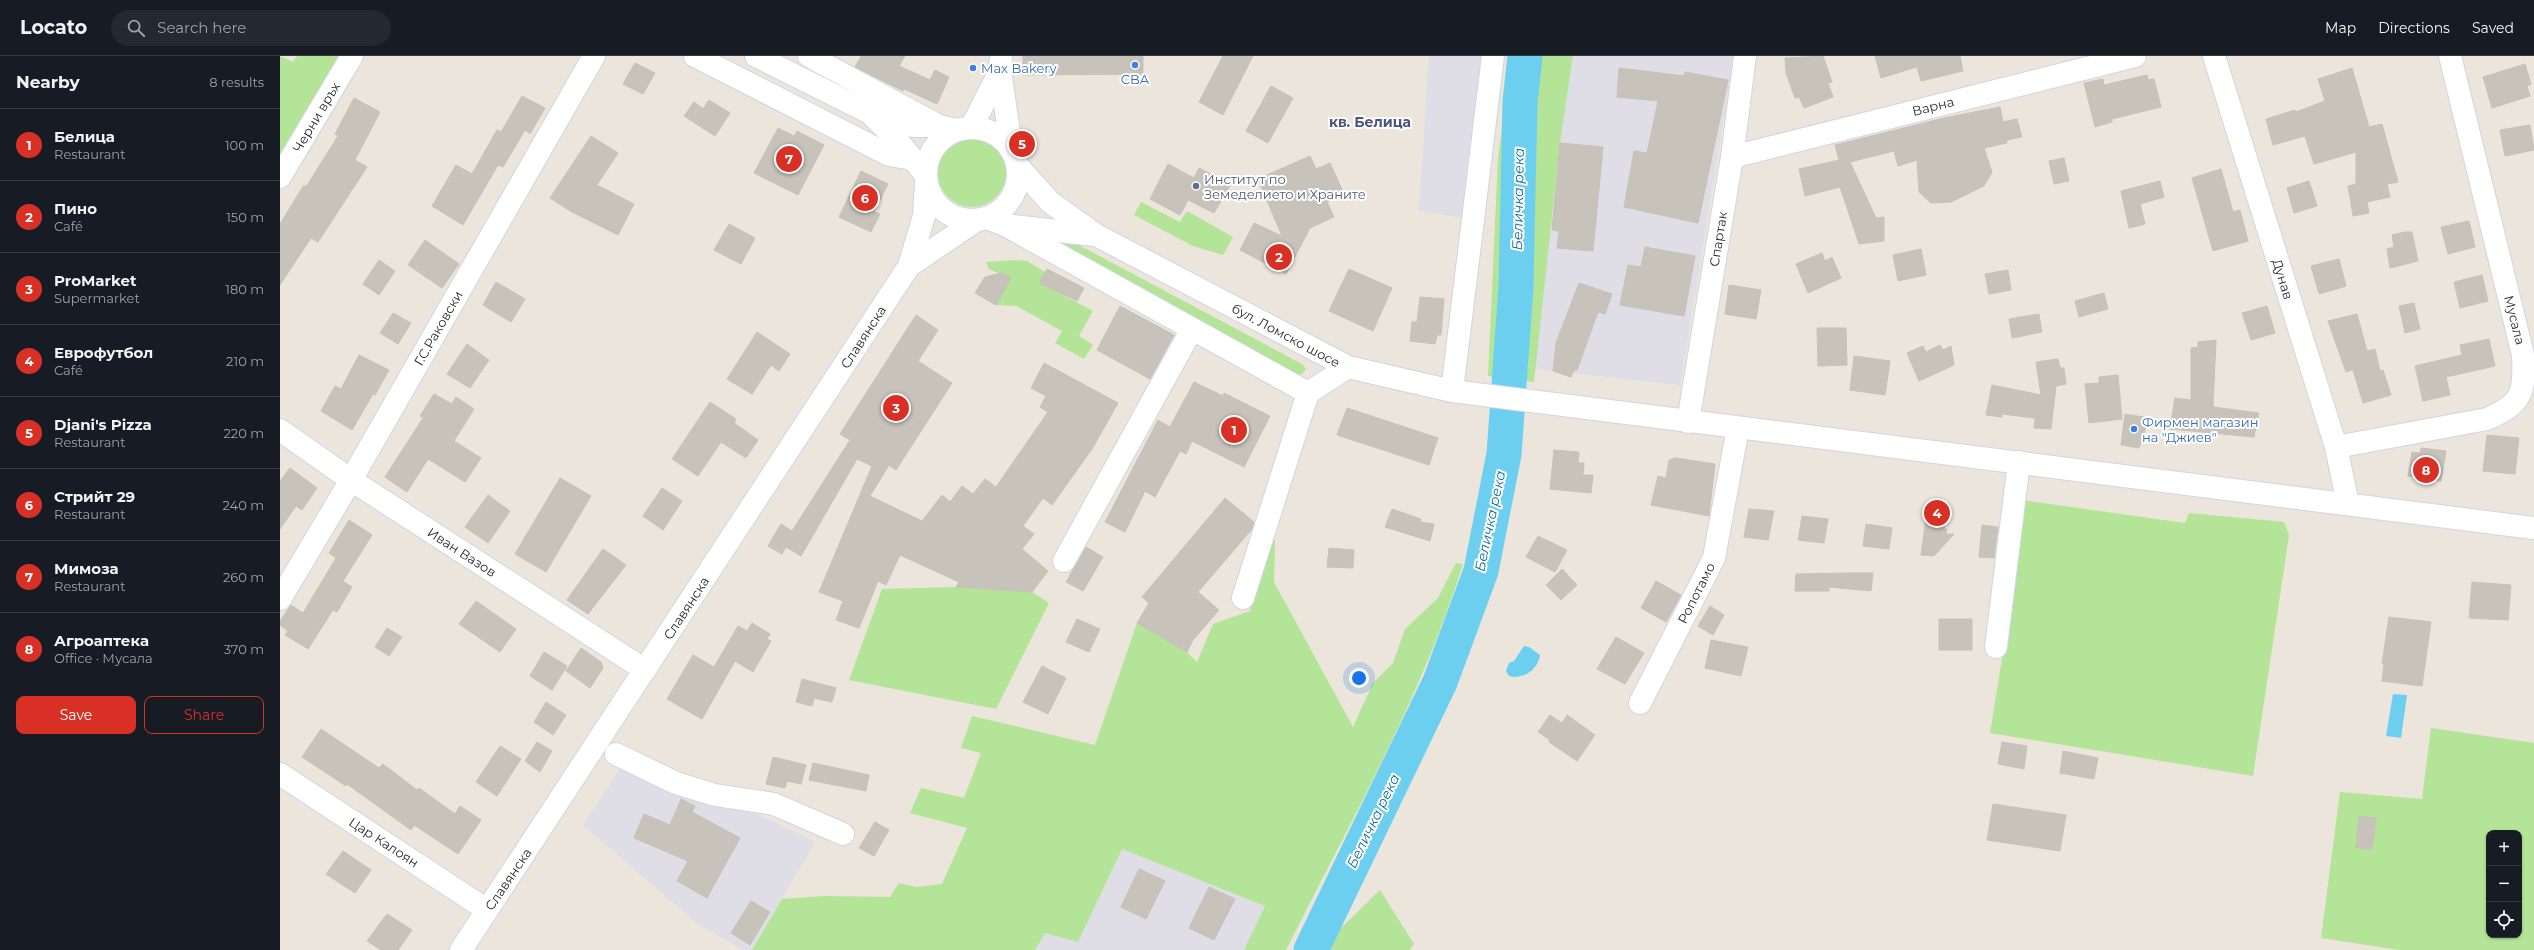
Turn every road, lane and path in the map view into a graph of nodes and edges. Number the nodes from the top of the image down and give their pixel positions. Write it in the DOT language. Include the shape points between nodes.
graph roads {
  1 [pos="352,56"];
  2 [pos="594,56"];
  3 [pos="695,56"];
  4 [pos="756,56"];
  5 [pos="809,56"];
  6 [pos="1493,56"];
  7 [pos="1745,56"];
  8 [pos="2135,56"];
  9 [pos="2214,56"];
  10 [pos="2450,56"];
  11 [pos="1000,64"];
  12 [pos="870,113"];
  13 [pos="956,128"];
  14 [pos="1732,157"];
  15 [pos="1015,158"];
  16 [pos="921,172"];
  17 [pos="280,177"];
  18 [pos="990,221"];
  19 [pos="1096,235"];
  20 [pos="909,266"];
  21 [pos="1192,329"];
  22 [pos="1348,367"];
  23 [pos="1452,391"];
  24 [pos="1308,393"];
  25 [pos="1688,422"];
  26 [pos="1738,428"];
  27 [pos="280,430"];
  28 [pos="2336,448"];
  29 [pos="2019,462"];
  30 [pos="351,480"];
  31 [pos="2348,504"];
  32 [pos="2534,528"];
  33 [pos="1064,560"];
  34 [pos="1243,598"];
  35 [pos="280,599"];
  36 [pos="1996,647"];
  37 [pos="646,670"];
  38 [pos="1640,703"];
  39 [pos="616,754"];
  40 [pos="280,774"];
  41 [pos="843,834"];
  42 [pos="488,910"];
  43 [pos="461,950"];
  1 -- 17 [label="street, Черни връх"];
  2 -- 30 [label="street, Г.С.Раковски"];
  3 -- 16 [label="street"];
  4 -- 12 [label="street"];
  5 -- 13 [label="street"];
  6 -- 23 [label="street"];
  7 -- 14 [label="street, Спартак"];
  8 -- 14 [label="street, Варна"];
  9 -- 28 [label="street, Дунав"];
  10 -- 28 [label="street, Мусала" via="2523,355 2524,378 2519,398 2507,410 2487,419"];
  11 -- 13 [label="street"];
  11 -- 15 [label="street"];
  12 -- 13 [label="street" via="913,126"];
  12 -- 16 [label="street"];
  13 -- 15 [label="street" via="994,133"];
  13 -- 16 [label="street" via="933,148"];
  14 -- 25 [label="street, Спартак"];
  15 -- 18 [label="street" via="1016,188"];
  15 -- 19 [label="street, бул. Ломско шосе" via="1050,202"];
  16 -- 18 [label="street" via="933,199 944,211 959,218"];
  16 -- 20 [label="street, Славянска" via="924,216"];
  18 -- 19 [label="street, бул. Ломско шосе"];
  18 -- 20 [label="street, Славянска"];
  18 -- 21 [label="street"];
  19 -- 22 [label="street, бул. Ломско шосе"];
  20 -- 37 [label="street, Славянска"];
  21 -- 24 [label="street"];
  21 -- 33 [label="street"];
  22 -- 23 [label="street, бул. Ломско шосе"];
  22 -- 24 [label="street"];
  23 -- 25 [label="street, бул. Ломско шосе"];
  24 -- 34 [label="street"];
  25 -- 26 [label="street, бул. Ломско шосе"];
  26 -- 29 [label="street, бул. Ломско шосе"];
  26 -- 38 [label="street, Ропотамо" via="1714,558"];
  27 -- 30 [label="street, Иван Вазов"];
  28 -- 31 [label="street, Дунав"];
  29 -- 31 [label="street, бул. Ломско шосе"];
  29 -- 36 [label="street"];
  30 -- 35 [label="street, Г.С.Раковски"];
  30 -- 37 [label="street, Иван Вазов"];
  31 -- 32 [label="street, бул. Ломско шосе"];
  37 -- 42 [label="street, Славянска"];
  39 -- 41 [label="street" via="676,783 715,795 774,804"];
  40 -- 42 [label="street, Цар Калоян"];
  42 -- 43 [label="street, Славянска"];
}
